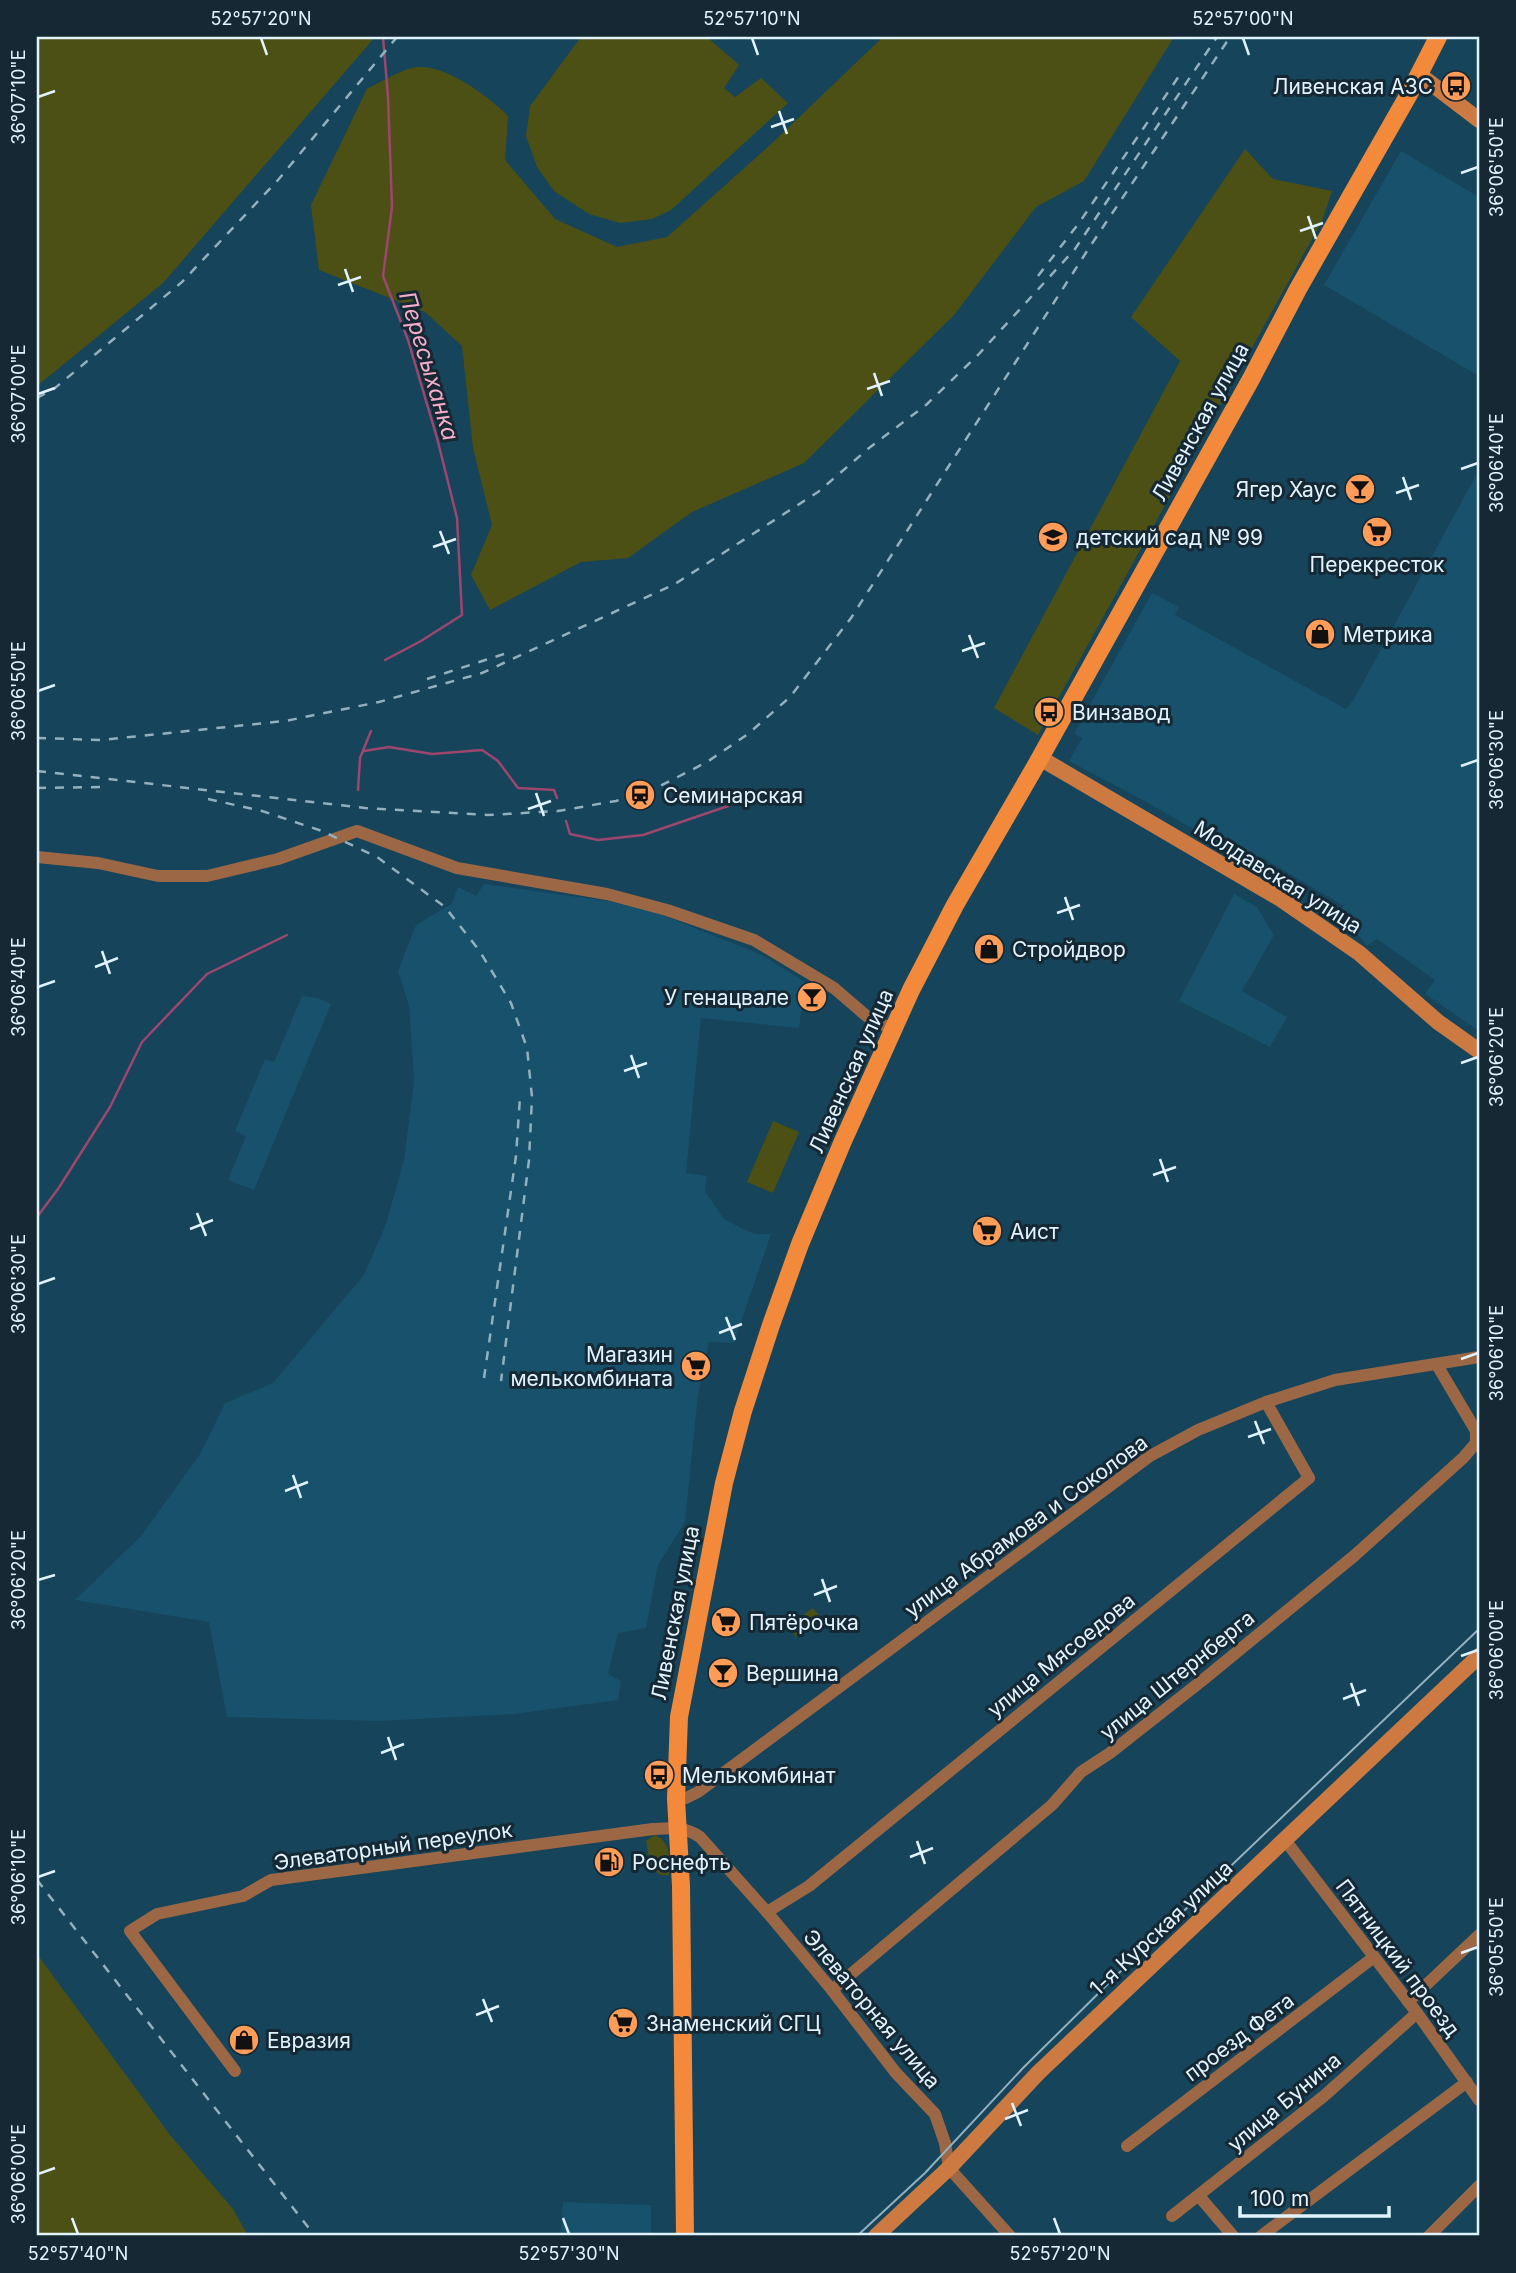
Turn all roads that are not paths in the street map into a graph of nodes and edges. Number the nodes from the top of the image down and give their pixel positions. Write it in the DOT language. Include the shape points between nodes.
graph roads {
  1 [pos="1438,37"];
  2 [pos="1420,75"];
  3 [pos="1479,120"];
  4 [pos="1040,758"];
  5 [pos="37,857"];
  6 [pos="893,1029"];
  7 [pos="1479,1051"];
  8 [pos="1479,1357"];
  9 [pos="1437,1365"];
  10 [pos="1266,1402"];
  11 [pos="1479,1656"];
  12 [pos="676,1799"];
  13 [pos="677,1827"];
  14 [pos="1285,1840"];
  15 [pos="766,1912"];
  16 [pos="1479,1935"];
  17 [pos="1374,1957"];
  18 [pos="832,1990"];
  19 [pos="1413,2008"];
  20 [pos="235,2071"];
  21 [pos="1467,2082"];
  22 [pos="1479,2100"];
  23 [pos="1127,2147"];
  24 [pos="949,2168"];
  25 [pos="1479,2186"];
  26 [pos="1199,2196"];
  27 [pos="1172,2216"];
  28 [pos="685,2236"];
  29 [pos="876,2236"];
  30 [pos="1010,2236"];
  31 [pos="1233,2236"];
  32 [pos="1261,2236"];
  33 [pos="1429,2236"];
  1 -- 2 [label="main road, Ливенская улица"];
  2 -- 3 [label="street"];
  2 -- 4 [label="main road, Ливенская улица"];
  4 -- 6 [label="main road, Ливенская улица" via="955,905"];
  4 -- 7 [label="street, Молдавская улица" via="1279,898 1359,953"];
  5 -- 6 [label="street" via="98,863 158,876 207,876 278,859 358,831 457,868 607,894 754,940"];
  6 -- 12 [label="main road, Ливенская улица" via="800,1244 743,1411 723,1483 687,1668 679,1717"];
  8 -- 9 [label="street, улица Абрамова и Соколова"];
  9 -- 10 [label="street, улица Абрамова и Соколова" via="1335,1380"];
  9 -- 18 [label="street, улица Штернберга" via="1476,1431 1476,1443 1463,1458 1354,1556 1194,1688 1081,1772 1052,1805"];
  10 -- 12 [label="street, улица Абрамова и Соколова" via="1150,1456 694,1795"];
  10 -- 15 [label="street, улица Мясоедова" via="1309,1478 810,1886"];
  11 -- 14 [label="street, 1-я Курская улица"];
  12 -- 13 [label="main road, Ливенская улица"];
  13 -- 15 [label="street, Элеваторная улица" via="700,1837"];
  13 -- 20 [label="street, Элеваторный переулок" via="271,1881 243,1896 157,1914 130,1931"];
  13 -- 28 [label="main road, Ливенская улица"];
  14 -- 17 [label="street, Пятницкий проезд"];
  14 -- 24 [label="street, 1-я Курская улица" via="1038,2073"];
  15 -- 18 [label="street, Элеваторная улица"];
  16 -- 19 [label="street, улица Бунина"];
  17 -- 19 [label="street, Пятницкий проезд"];
  17 -- 23 [label="street, проезд Фета"];
  18 -- 24 [label="street, Элеваторная улица" via="896,2073 935,2114"];
  19 -- 21 [label="street, Пятницкий проезд"];
  19 -- 26 [label="street, улица Бунина" via="1324,2096"];
  21 -- 22 [label="street, Пятницкий проезд"];
  21 -- 32 [label="street"];
  24 -- 29 [label="street, 1-я Курская улица"];
  24 -- 30 [label="street"];
  25 -- 33 [label="street"];
  26 -- 27 [label="street, улица Бунина"];
  26 -- 31 [label="street"];
}
